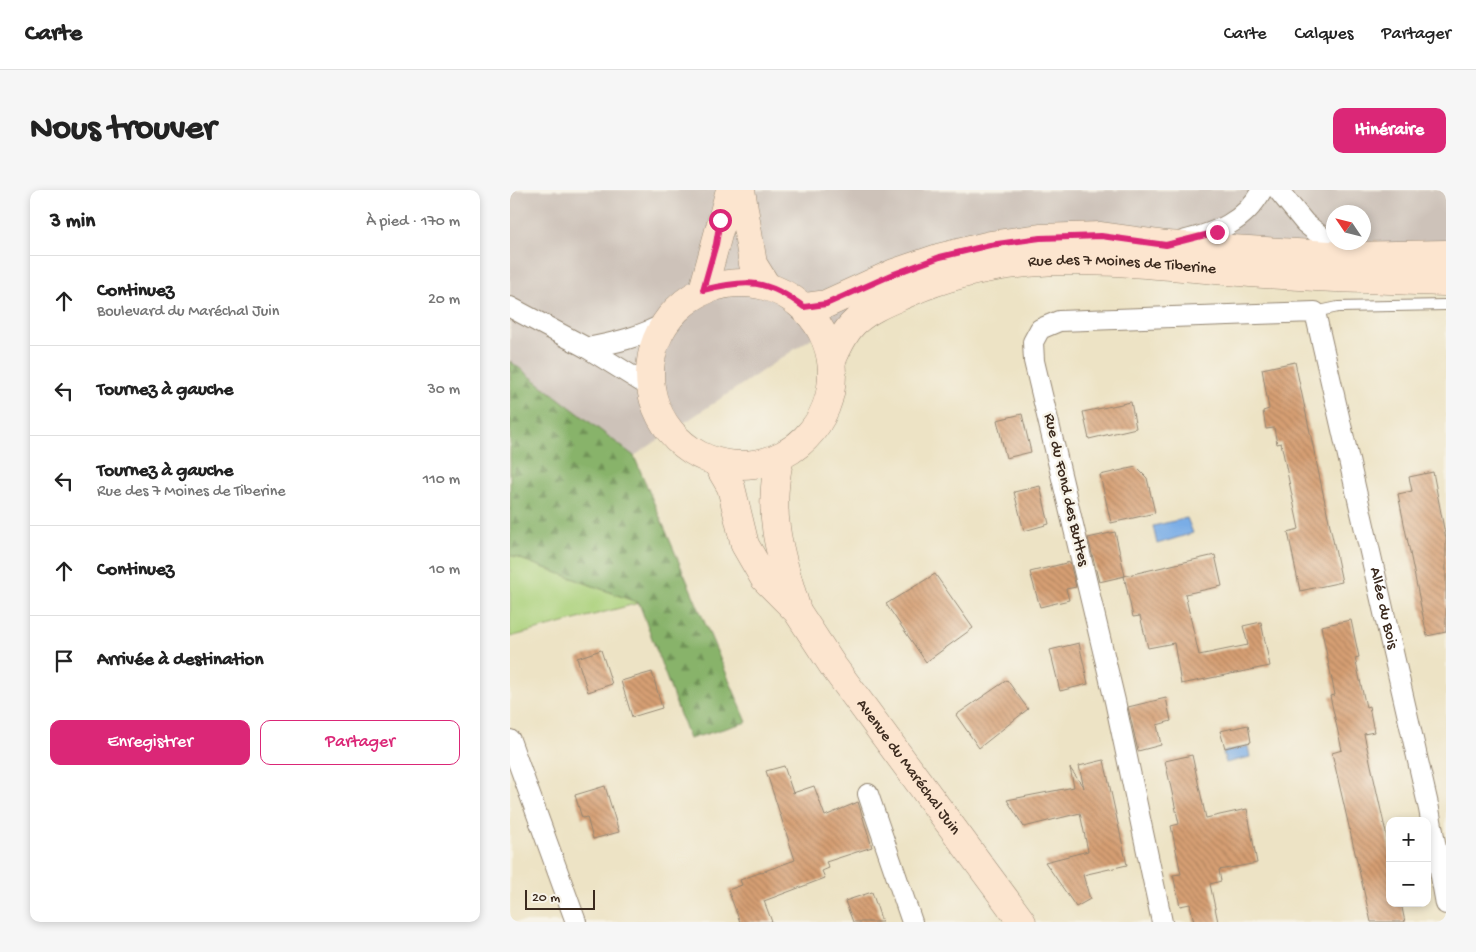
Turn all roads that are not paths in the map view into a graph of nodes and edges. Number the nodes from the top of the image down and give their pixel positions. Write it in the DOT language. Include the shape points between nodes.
graph roads {
  1 [pos="730,190"];
  2 [pos="741,190"];
  3 [pos="1262,190"];
  4 [pos="1278,190"];
  5 [pos="1166,245"];
  6 [pos="1446,254"];
  7 [pos="1346,256"];
  8 [pos="1446,282"];
  9 [pos="766,285"];
  10 [pos="703,290"];
  11 [pos="1446,305"];
  12 [pos="510,307"];
  13 [pos="804,307"];
  14 [pos="1315,312"];
  15 [pos="664,323"];
  16 [pos="587,348"];
  17 [pos="832,360"];
  18 [pos="650,387"];
  19 [pos="780,457"];
  20 [pos="717,463"];
  21 [pos="797,611"];
  22 [pos="510,740"];
  23 [pos="868,794"];
  24 [pos="1446,904"];
  25 [pos="576,922"];
  26 [pos="912,922"];
  27 [pos="1022,922"];
  28 [pos="1162,922"];
  1 -- 10 [label="main road"];
  2 -- 9 [label="main road" via="753,264"];
  3 -- 5 [label="street" via="1243,215 1217,232"];
  4 -- 7 [label="street" via="1305,223"];
  5 -- 7 [label="main road, Rue des 7 Moines de Tiberine"];
  5 -- 13 [label="main road, Rue des 7 Moines de Tiberine" via="1101,236 1040,238 990,245 940,257 826,304"];
  6 -- 7 [label="main road, Rue des 7 Moines de Tiberine"];
  8 -- 17 [label="main road, Rue des 7 Moines de Tiberine" via="1250,273 1093,260 1040,260 929,283 878,306 856,322 843,337"];
  9 -- 10 [label="main road" via="734,282"];
  9 -- 13 [label="main road"];
  10 -- 15 [label="main road" via="682,304"];
  11 -- 14 [label="lane" via="1338,307"];
  12 -- 16 [label="street"];
  13 -- 17 [label="main road" via="823,331"];
  14 -- 24 [label="street, Allée du Bois" via="1427,799"];
  14 -- 28 [label="street, Rue du Fond des Buttes" via="1059,321 1040,328 1033,342 1034,361 1115,701"];
  15 -- 16 [label="street" via="612,344"];
  15 -- 18 [label="main road" via="650,364"];
  16 -- 18 [label="street"];
  17 -- 19 [label="main road" via="832,389 822,417 804,440"];
  18 -- 20 [label="main road" via="658,412 672,435 692,452"];
  19 -- 20 [label="main road" via="738,466"];
  19 -- 21 [label="main road, Avenue du Maréchal Juin" via="774,480 773,516 778,550"];
  20 -- 21 [label="main road, Avenue du Maréchal Juin" via="731,487 745,545 764,578"];
  21 -- 27 [label="main road, Avenue du Maréchal Juin" via="833,666"];
  22 -- 25 [label="street"];
  23 -- 26 [label="street"];
}
